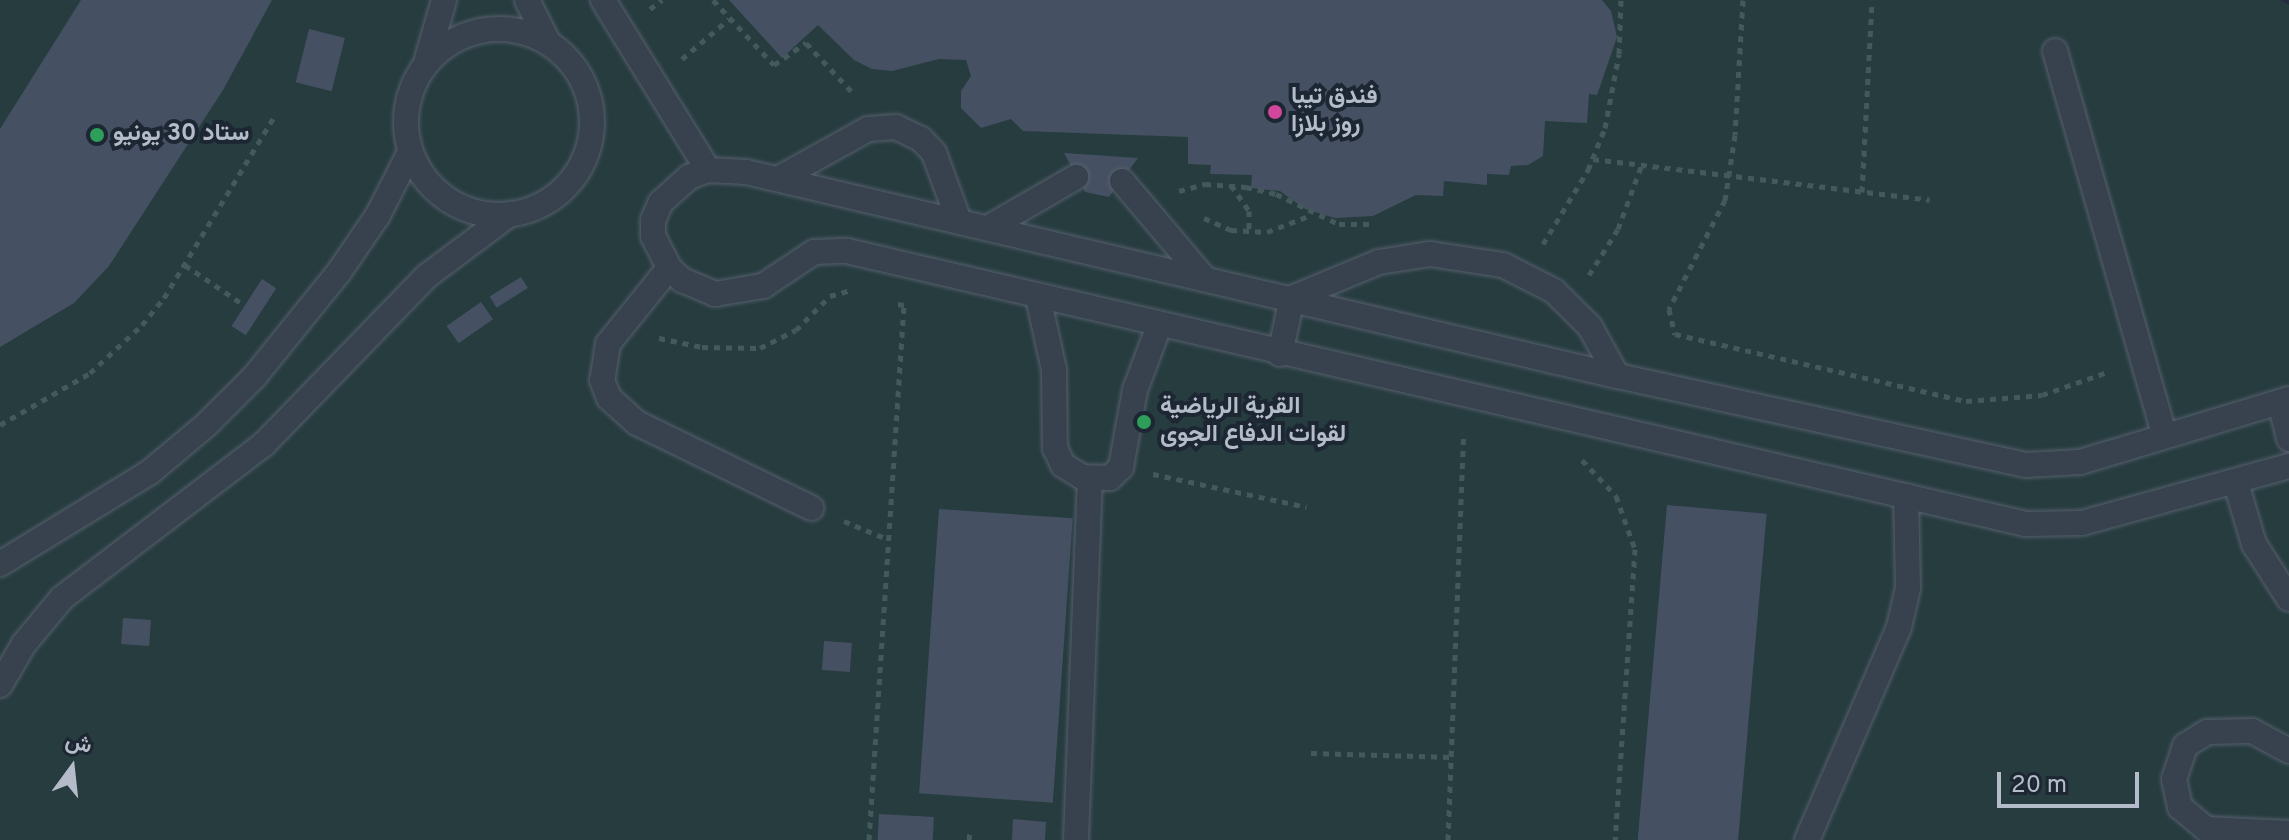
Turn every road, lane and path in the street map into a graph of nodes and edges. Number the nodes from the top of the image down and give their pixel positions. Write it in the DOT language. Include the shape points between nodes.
graph roads {
  1 [pos="444,0"];
  2 [pos="527,0"];
  3 [pos="603,0"];
  4 [pos="713,0"];
  5 [pos="1621,0"];
  6 [pos="1743,0"];
  7 [pos="1872,0"];
  8 [pos="729,19"];
  9 [pos="548,42"];
  10 [pos="2055,51"];
  11 [pos="426,62"];
  12 [pos="654,83"];
  13 [pos="273,119"];
  14 [pos="885,125"];
  15 [pos="410,152"];
  16 [pos="1593,159"];
  17 [pos="1642,164"];
  18 [pos="708,170"];
  19 [pos="1729,176"];
  20 [pos="1076,177"];
  21 [pos="778,179"];
  22 [pos="1122,181"];
  23 [pos="1231,185"];
  24 [pos="1862,192"];
  25 [pos="1930,200"];
  26 [pos="1181,201"];
  27 [pos="1192,209"];
  28 [pos="510,214"];
  29 [pos="1312,215"];
  30 [pos="959,221"];
  31 [pos="1339,224"];
  32 [pos="988,228"];
  33 [pos="1249,233"];
  34 [pos="185,265"];
  35 [pos="669,268"];
  36 [pos="1526,273"];
  37 [pos="1204,278"];
  38 [pos="1038,297"];
  39 [pos="1292,298"];
  40 [pos="1569,302"];
  41 [pos="244,305"];
  42 [pos="904,305"];
  43 [pos="1159,326"];
  44 [pos="1280,354"];
  45 [pos="2143,359"];
  46 [pos="1617,376"];
  47 [pos="1465,395"];
  48 [pos="2284,400"];
  49 [pos="0,425"];
  50 [pos="2165,436"];
  51 [pos="2289,439"];
  52 [pos="1576,454"];
  53 [pos="2289,466"];
  54 [pos="1121,467"];
  55 [pos="1090,478"];
  56 [pos="2236,483"];
  57 [pos="1906,496"];
  58 [pos="1307,507"];
  59 [pos="811,508"];
  60 [pos="887,539"];
  61 [pos="0,564"];
  62 [pos="2289,599"];
  63 [pos="0,685"];
  64 [pos="2289,751"];
  65 [pos="1311,753"];
  66 [pos="1452,757"];
  67 [pos="970,832"];
  68 [pos="2289,833"];
  69 [pos="869,840"];
  70 [pos="969,840"];
  71 [pos="1076,840"];
  72 [pos="1448,840"];
  73 [pos="1615,840"];
  74 [pos="1807,840"];
  1 -- 11 [label="lane"];
  2 -- 9 [label="lane"];
  3 -- 12 [label="lane"];
  4 -- 8 [label="path"];
  5 -- 16 [label="path" via="1619,54 1605,128"];
  6 -- 19 [label="path"];
  7 -- 24 [label="path"];
  8 -- 12 [label="path"];
  8 -- 14 [label="path" via="774,65 806,43"];
  9 -- 11 [label="lane" via="523,32 470,33 446,44"];
  9 -- 28 [label="lane" via="570,61 585,86 592,113 590,142 580,168 562,190 538,207"];
  10 -- 45 [label="lane"];
  11 -- 15 [label="lane" via="408,105"];
  12 -- 18 [label="lane"];
  13 -- 34 [label="path"];
  14 -- 21 [label="lane" via="851,137"];
  14 -- 30 [label="lane" via="906,130 934,153"];
  15 -- 28 [label="lane" via="422,175 460,207"];
  15 -- 61 [label="lane" via="378,215 339,272 255,376 150,472"];
  16 -- 17 [label="path"];
  16 -- 36 [label="path"];
  17 -- 19 [label="path"];
  17 -- 40 [label="path" via="1607,250"];
  18 -- 21 [label="lane"];
  18 -- 35 [label="lane" via="673,189 653,220 653,236"];
  19 -- 24 [label="path"];
  19 -- 45 [label="path" via="1720,214 1669,309 1670,328 1681,339 1941,396 1991,402 2042,395"];
  20 -- 32 [label="lane"];
  21 -- 30 [label="lane"];
  22 -- 37 [label="lane"];
  23 -- 26 [label="path" via="1205,184 1171,194"];
  23 -- 29 [label="path" via="1276,194"];
  23 -- 33 [label="path" via="1249,211"];
  24 -- 25 [label="path"];
  27 -- 33 [label="path" via="1212,224"];
  28 -- 63 [label="lane" via="427,276 264,444 62,598 24,644"];
  29 -- 31 [label="path"];
  29 -- 33 [label="path" via="1283,229"];
  30 -- 32 [label="lane"];
  32 -- 37 [label="lane"];
  34 -- 41 [label="path"];
  34 -- 49 [label="path" via="164,298 117,350 63,391"];
  35 -- 38 [label="lane" via="700,289 731,295 763,286 814,252 837,250"];
  35 -- 59 [label="lane" via="608,344 602,380 609,398 637,423"];
  36 -- 39 [label="lane" via="1454,256 1403,256"];
  36 -- 40 [label="lane"];
  37 -- 39 [label="lane"];
  38 -- 43 [label="lane"];
  38 -- 55 [label="lane" via="1054,370 1055,448 1072,473"];
  39 -- 44 [label="lane"];
  39 -- 46 [label="lane"];
  40 -- 46 [label="lane" via="1597,337"];
  42 -- 60 [label="path"];
  43 -- 44 [label="lane"];
  43 -- 54 [label="lane" via="1135,390"];
  44 -- 47 [label="lane"];
  45 -- 50 [label="lane"];
  46 -- 50 [label="lane" via="2026,465 2080,462"];
  47 -- 57 [label="lane"];
  47 -- 66 [label="path"];
  48 -- 50 [label="lane"];
  48 -- 51 [label="lane"];
  52 -- 73 [label="path" via="1616,496 1635,549"];
  53 -- 56 [label="lane"];
  54 -- 55 [label="lane" via="1110,478"];
  54 -- 58 [label="path"];
  55 -- 71 [label="lane"];
  56 -- 57 [label="lane" via="2082,523 2048,525 2005,521"];
  56 -- 62 [label="lane" via="2258,554"];
  57 -- 74 [label="lane" via="1908,588 1899,627"];
  59 -- 60 [label="path"];
  60 -- 69 [label="path"];
  64 -- 68 [label="lane" via="2252,731 2207,732 2185,746 2174,779 2180,807 2206,829"];
  65 -- 66 [label="path"];
  66 -- 72 [label="path"];
  67 -- 70 [label="path"];
}
